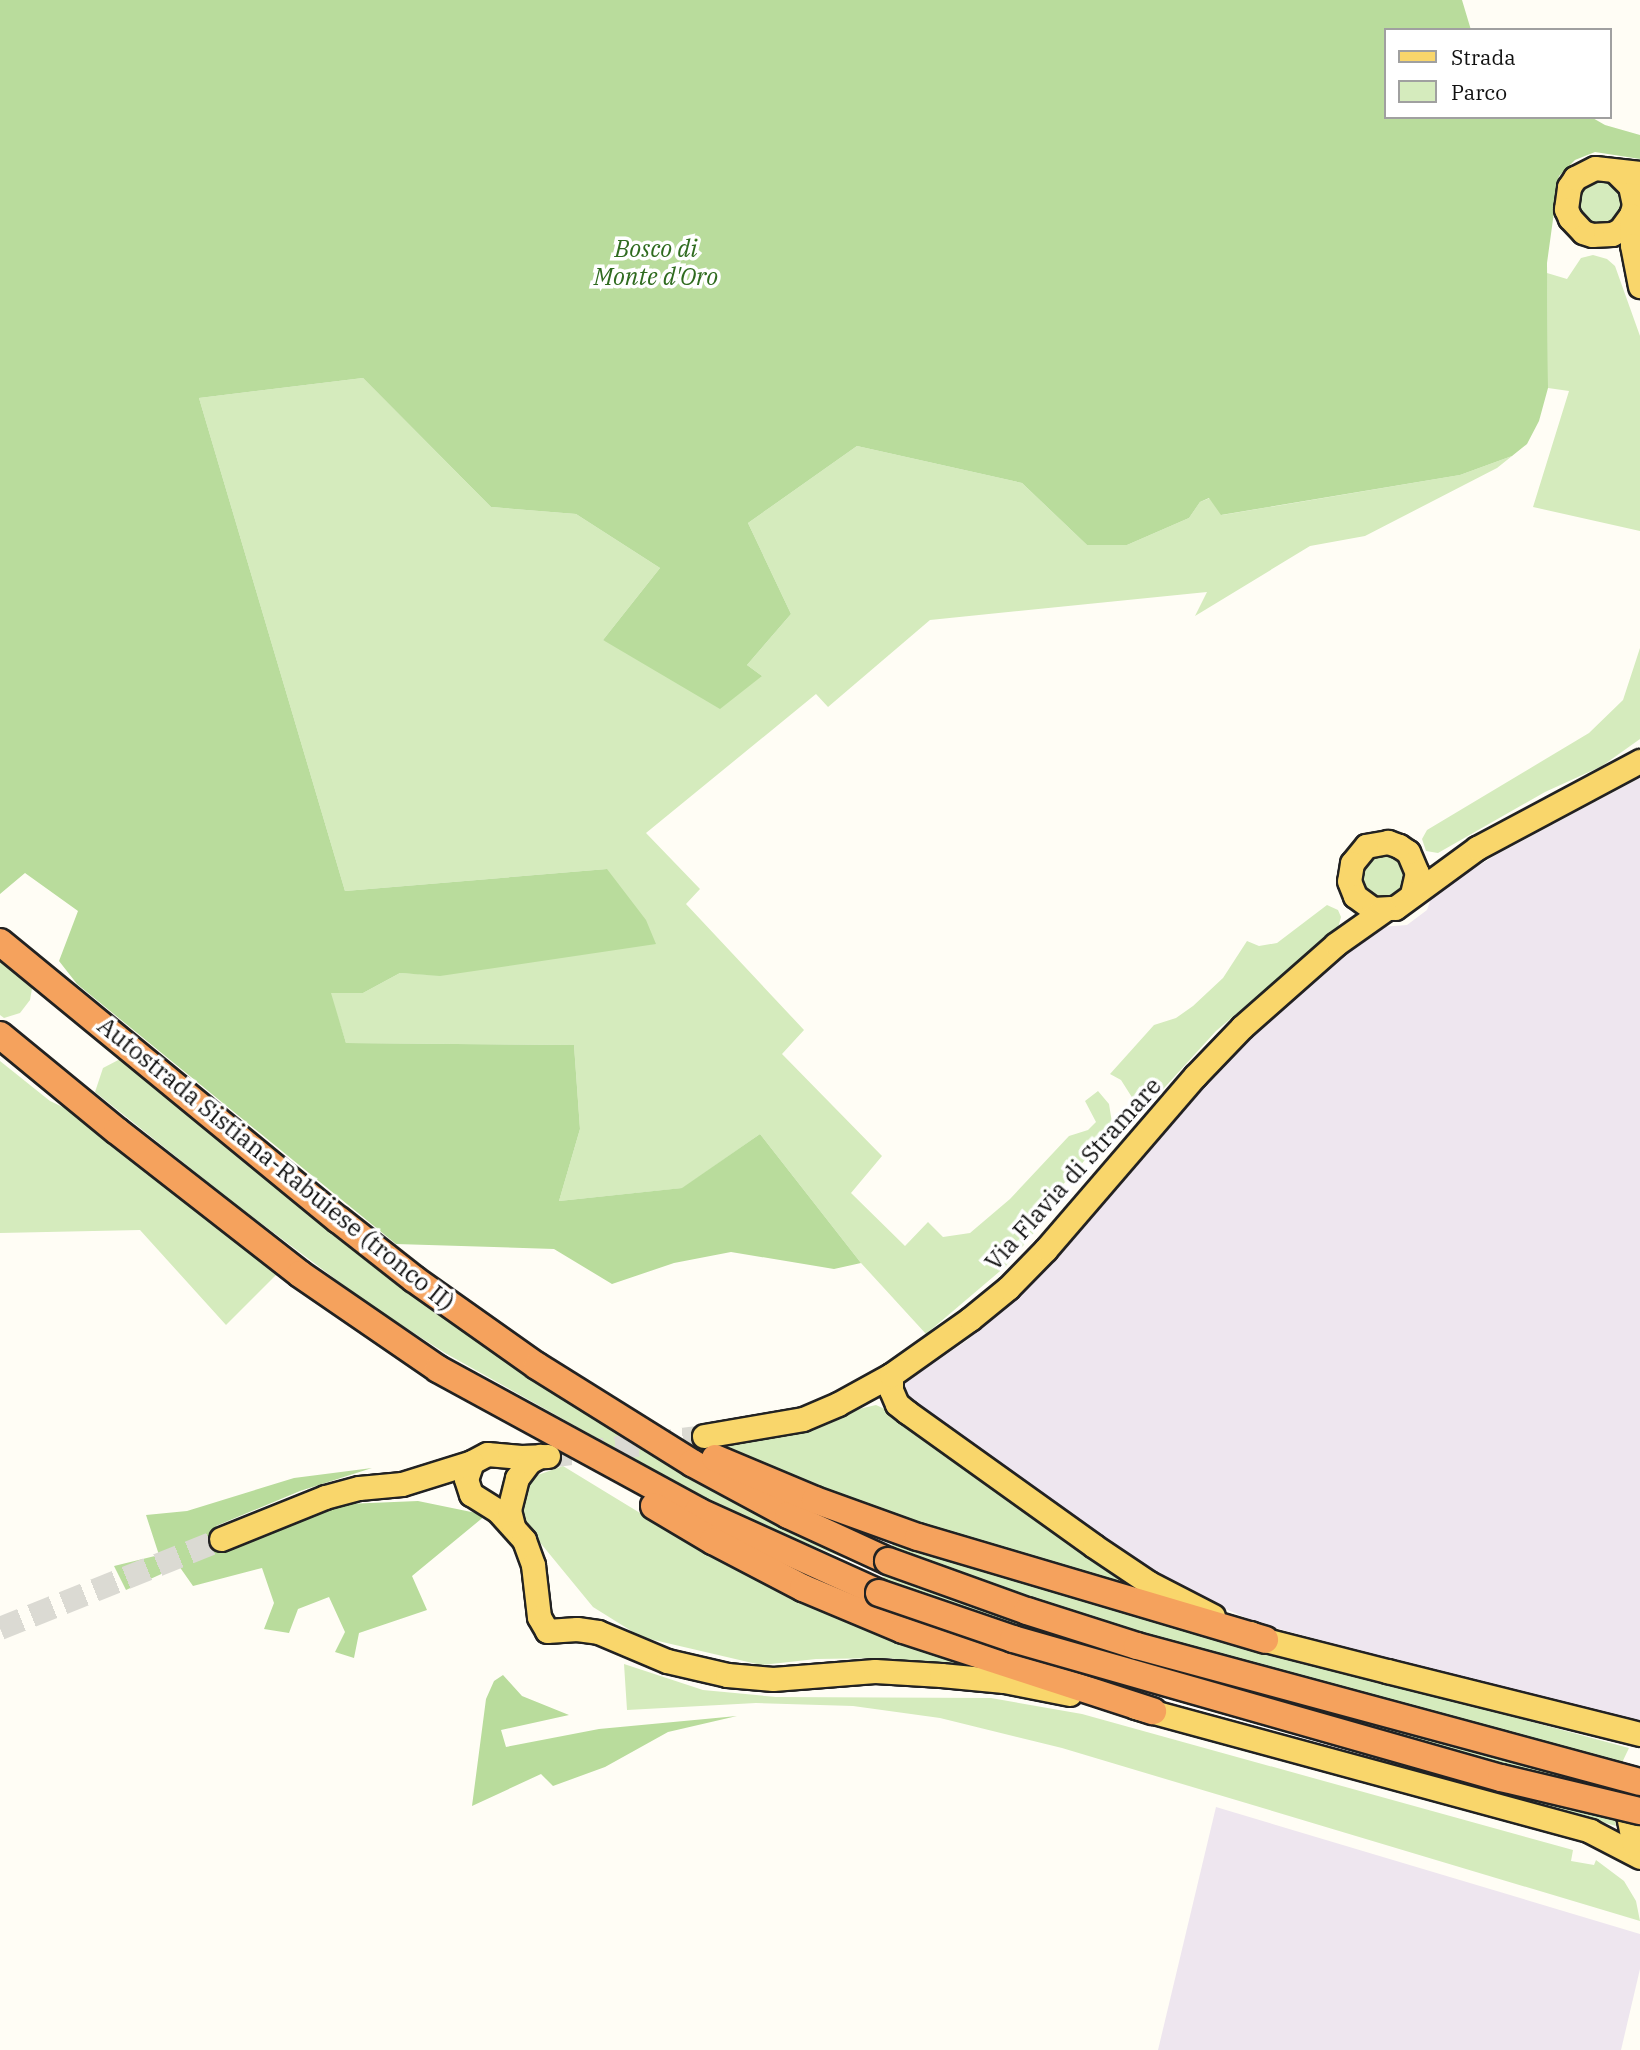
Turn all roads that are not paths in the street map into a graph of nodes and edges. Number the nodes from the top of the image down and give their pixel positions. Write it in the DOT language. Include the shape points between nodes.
graph roads {
  1 [pos="1616,172"];
  2 [pos="1640,173"];
  3 [pos="1635,206"];
  4 [pos="1602,236"];
  5 [pos="1638,279"];
  6 [pos="1636,759"];
  7 [pos="1463,857"];
  8 [pos="1414,862"];
  9 [pos="1412,894"];
  10 [pos="1355,896"];
  11 [pos="1384,910"];
  12 [pos="0,942"];
  13 [pos="1336,944"];
  14 [pos="0,1035"];
  15 [pos="891,1375"];
  16 [pos="486,1395"];
  17 [pos="621,1417"];
  18 [pos="704,1436"];
  19 [pos="504,1457"];
  20 [pos="471,1462"];
  21 [pos="402,1484"];
  22 [pos="514,1486"];
  23 [pos="478,1498"];
  24 [pos="518,1533"];
  25 [pos="221,1539"];
  26 [pos="1265,1640"];
  27 [pos="1153,1711"];
  28 [pos="1640,1734"];
  29 [pos="1640,1770"];
  30 [pos="1640,1782"];
  31 [pos="1640,1811"];
  32 [pos="1640,1855"];
  1 -- 2 [label="main road"];
  1 -- 3 [label="main road" via="1630,186"];
  1 -- 4 [label="main road" via="1606,168 1584,172 1569,187 1566,198 1575,226"];
  3 -- 4 [label="main road" via="1620,230"];
  3 -- 5 [label="main road"];
  4 -- 5 [label="main road" via="1622,251"];
  6 -- 7 [label="main road, Via Flavia di Stramare"];
  7 -- 8 [label="main road, Via Flavia di Stramare" via="1436,865"];
  7 -- 9 [label="main road, Via Flavia di Stramare"];
  8 -- 9 [label="main road" via="1417,873"];
  8 -- 10 [label="main road, Via Flavia di Stramare" via="1408,852 1388,842 1366,846 1349,872"];
  9 -- 11 [label="main road, Via Flavia di Stramare" via="1395,908"];
  10 -- 11 [label="main road" via="1373,909"];
  10 -- 13 [label="main road, Via Flavia di Stramare"];
  11 -- 13 [label="main road, Via Flavia di Stramare"];
  12 -- 17 [label="highway, Autostrada Sistiana-Rabuiese (tronco II)" via="414,1279 537,1366"];
  13 -- 15 [label="main road, Via Flavia di Stramare" via="1242,1027 1195,1076 1008,1288"];
  14 -- 16 [label="highway" via="300,1274 438,1369"];
  15 -- 18 [label="main road, Via Flavia di Stramare" via="803,1419"];
  15 -- 26 [label="main road" via="897,1404 1094,1546 1170,1594"];
  16 -- 27 [label="highway" via="562,1450 803,1588 902,1630"];
  16 -- 31 [label="highway, bridge" via="698,1511 879,1593 1026,1643 1501,1778"];
  17 -- 26 [label="highway" via="815,1500 918,1537"];
  17 -- 30 [label="highway, Autostrada Sistiana-Rabuiese (tronco II), bridge" via="692,1463 788,1515 888,1561 1027,1611 1137,1646"];
  19 -- 20 [label="main road" via="487,1454"];
  19 -- 22 [label="main road" via="511,1462"];
  19 -- 22 [label="main road" via="544,1456 529,1462"];
  20 -- 21 [label="main road"];
  20 -- 23 [label="main road" via="466,1479"];
  21 -- 23 [label="main road"];
  21 -- 25 [label="main road" via="326,1497"];
  22 -- 23 [label="main road" via="499,1503"];
  22 -- 24 [label="main road" via="509,1510"];
  23 -- 24 [label="main road"];
  24 -- 27 [label="main road" via="533,1565 539,1617 547,1631 598,1632 667,1661 727,1675 773,1679 875,1671 941,1675 1004,1681"];
  26 -- 28 [label="main road"];
  27 -- 32 [label="main road" via="1590,1831"];
  29 -- 32 [label="main road" via="1628,1815"];
}
